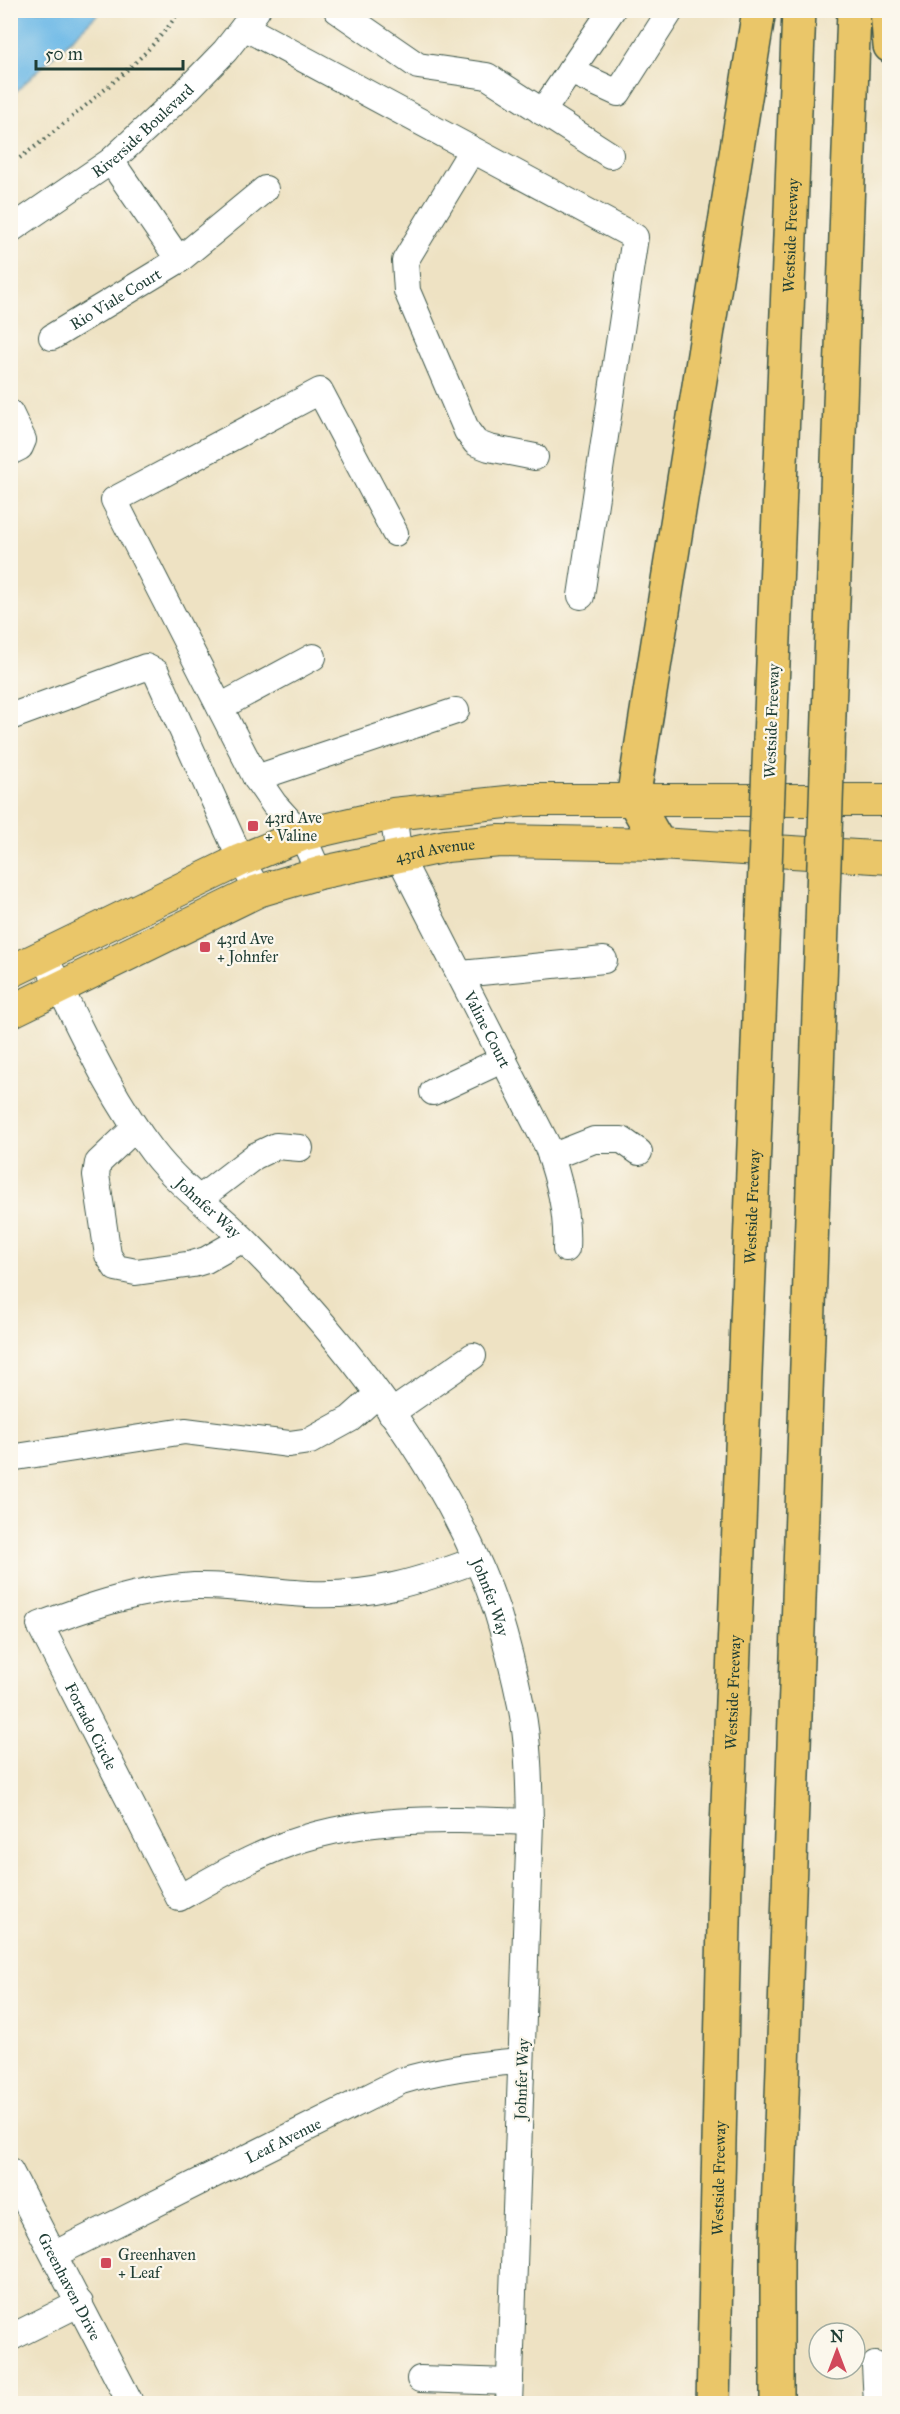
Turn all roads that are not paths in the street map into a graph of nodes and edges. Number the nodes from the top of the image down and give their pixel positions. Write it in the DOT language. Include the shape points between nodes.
graph roads {
  1 [pos="337,10"];
  2 [pos="612,10"];
  3 [pos="670,10"];
  4 [pos="759,10"];
  5 [pos="799,10"];
  6 [pos="854,10"];
  7 [pos="887,10"];
  8 [pos="250,19"];
  9 [pos="890,46"];
  10 [pos="570,71"];
  11 [pos="542,112"];
  12 [pos="472,150"];
  13 [pos="610,155"];
  14 [pos="111,161"];
  15 [pos="266,189"];
  16 [pos="10,230"];
  17 [pos="179,260"];
  18 [pos="52,337"];
  19 [pos="10,413"];
  20 [pos="10,452"];
  21 [pos="535,457"];
  22 [pos="395,532"];
  23 [pos="581,596"];
  24 [pos="313,657"];
  25 [pos="220,707"];
  26 [pos="456,711"];
  27 [pos="10,717"];
  28 [pos="256,778"];
  29 [pos="633,799"];
  30 [pos="890,800"];
  31 [pos="393,813"];
  32 [pos="302,835"];
  33 [pos="660,844"];
  34 [pos="399,856"];
  35 [pos="890,858"];
  36 [pos="242,860"];
  37 [pos="319,873"];
  38 [pos="258,891"];
  39 [pos="44,956"];
  40 [pos="604,960"];
  41 [pos="10,972"];
  42 [pos="461,974"];
  43 [pos="60,988"];
  44 [pos="10,1012"];
  45 [pos="504,1059"];
  46 [pos="433,1092"];
  47 [pos="135,1128"];
  48 [pos="300,1148"];
  49 [pos="639,1152"];
  50 [pos="551,1157"];
  51 [pos="199,1199"];
  52 [pos="243,1239"];
  53 [pos="566,1249"];
  54 [pos="473,1356"];
  55 [pos="384,1404"];
  56 [pos="10,1458"];
  57 [pos="477,1560"];
  58 [pos="530,1822"];
  59 [pos="521,2061"];
  60 [pos="10,2171"];
  61 [pos="55,2254"];
  62 [pos="80,2303"];
  63 [pos="10,2338"];
  64 [pos="875,2365"];
  65 [pos="420,2379"];
  66 [pos="510,2393"];
  67 [pos="131,2403"];
  68 [pos="713,2403"];
  69 [pos="777,2403"];
  70 [pos="877,2403"];
  1 -- 11 [label="street" via="418,66 487,76"];
  2 -- 10 [label="street"];
  3 -- 10 [label="street" via="618,93"];
  4 -- 29 [label="highway"];
  5 -- 68 [label="highway, Westside Freeway, bridge" via="725,1879"];
  6 -- 69 [label="highway, bridge" via="778,2233"];
  7 -- 9 [label="highway"];
  8 -- 12 [label="street"];
  8 -- 14 [label="street, Riverside Boulevard" via="186,91"];
  10 -- 11 [label="street"];
  11 -- 13 [label="street"];
  12 -- 21 [label="street" via="405,261 407,291 466,431 489,448"];
  12 -- 23 [label="street" via="635,237"];
  14 -- 16 [label="street, Riverside Boulevard"];
  14 -- 17 [label="street, Rio Viale Court"];
  15 -- 17 [label="street, Rio Viale Court"];
  17 -- 18 [label="street, Rio Viale Court"];
  19 -- 20 [label="street" via="23,440 20,447"];
  22 -- 25 [label="street" via="320,391 114,500"];
  24 -- 25 [label="street"];
  25 -- 28 [label="street"];
  26 -- 28 [label="street"];
  27 -- 36 [label="street" via="146,667 156,672"];
  28 -- 32 [label="street"];
  29 -- 30 [label="main road"];
  29 -- 31 [label="main road" via="525,800"];
  29 -- 33 [label="highway"];
  31 -- 32 [label="main road"];
  31 -- 34 [label="street, Valine Court"];
  32 -- 36 [label="main road"];
  32 -- 37 [label="street"];
  33 -- 34 [label="main road, 43rd Avenue" via="500,842 446,846"];
  33 -- 35 [label="main road, 43rd Avenue"];
  34 -- 37 [label="main road, 43rd Avenue"];
  34 -- 42 [label="street, Valine Court"];
  36 -- 38 [label="street"];
  36 -- 39 [label="main road"];
  37 -- 38 [label="main road, 43rd Avenue"];
  38 -- 43 [label="main road, 43rd Avenue"];
  39 -- 41 [label="main road"];
  39 -- 43 [label="street, Johnfer Way"];
  40 -- 42 [label="street"];
  42 -- 45 [label="street, Valine Court"];
  43 -- 44 [label="main road, 43rd Avenue"];
  43 -- 47 [label="street, Johnfer Way" via="112,1093"];
  45 -- 46 [label="street"];
  45 -- 50 [label="street, Valine Court"];
  47 -- 51 [label="street, Johnfer Way" via="156,1156"];
  47 -- 52 [label="street" via="98,1163 96,1175 108,1255 116,1268 135,1272 194,1264"];
  48 -- 51 [label="street" via="276,1146 255,1156"];
  49 -- 50 [label="street" via="622,1140 594,1140"];
  50 -- 53 [label="street, Valine Court" via="564,1206"];
  51 -- 52 [label="street, Johnfer Way"];
  52 -- 55 [label="street, Johnfer Way" via="330,1333"];
  54 -- 55 [label="street"];
  55 -- 56 [label="street" via="310,1442 289,1444 185,1431"];
  55 -- 57 [label="street, Johnfer Way" via="435,1480"];
  57 -- 58 [label="street, Johnfer Way" via="496,1610 522,1713"];
  57 -- 58 [label="street, Fortado Circle" via="422,1580 342,1594 233,1586 154,1590 115,1598 40,1625 179,1898 236,1866 322,1833 413,1819"];
  58 -- 59 [label="street, Johnfer Way"];
  59 -- 61 [label="street, Leaf Avenue" via="437,2070 401,2081"];
  59 -- 66 [label="street, Johnfer Way"];
  60 -- 61 [label="street, Greenhaven Drive"];
  61 -- 62 [label="street, Greenhaven Drive"];
  62 -- 63 [label="street"];
  62 -- 67 [label="street, Greenhaven Drive"];
  64 -- 70 [label="street"];
  65 -- 66 [label="street, Johnfer Way"];
}
